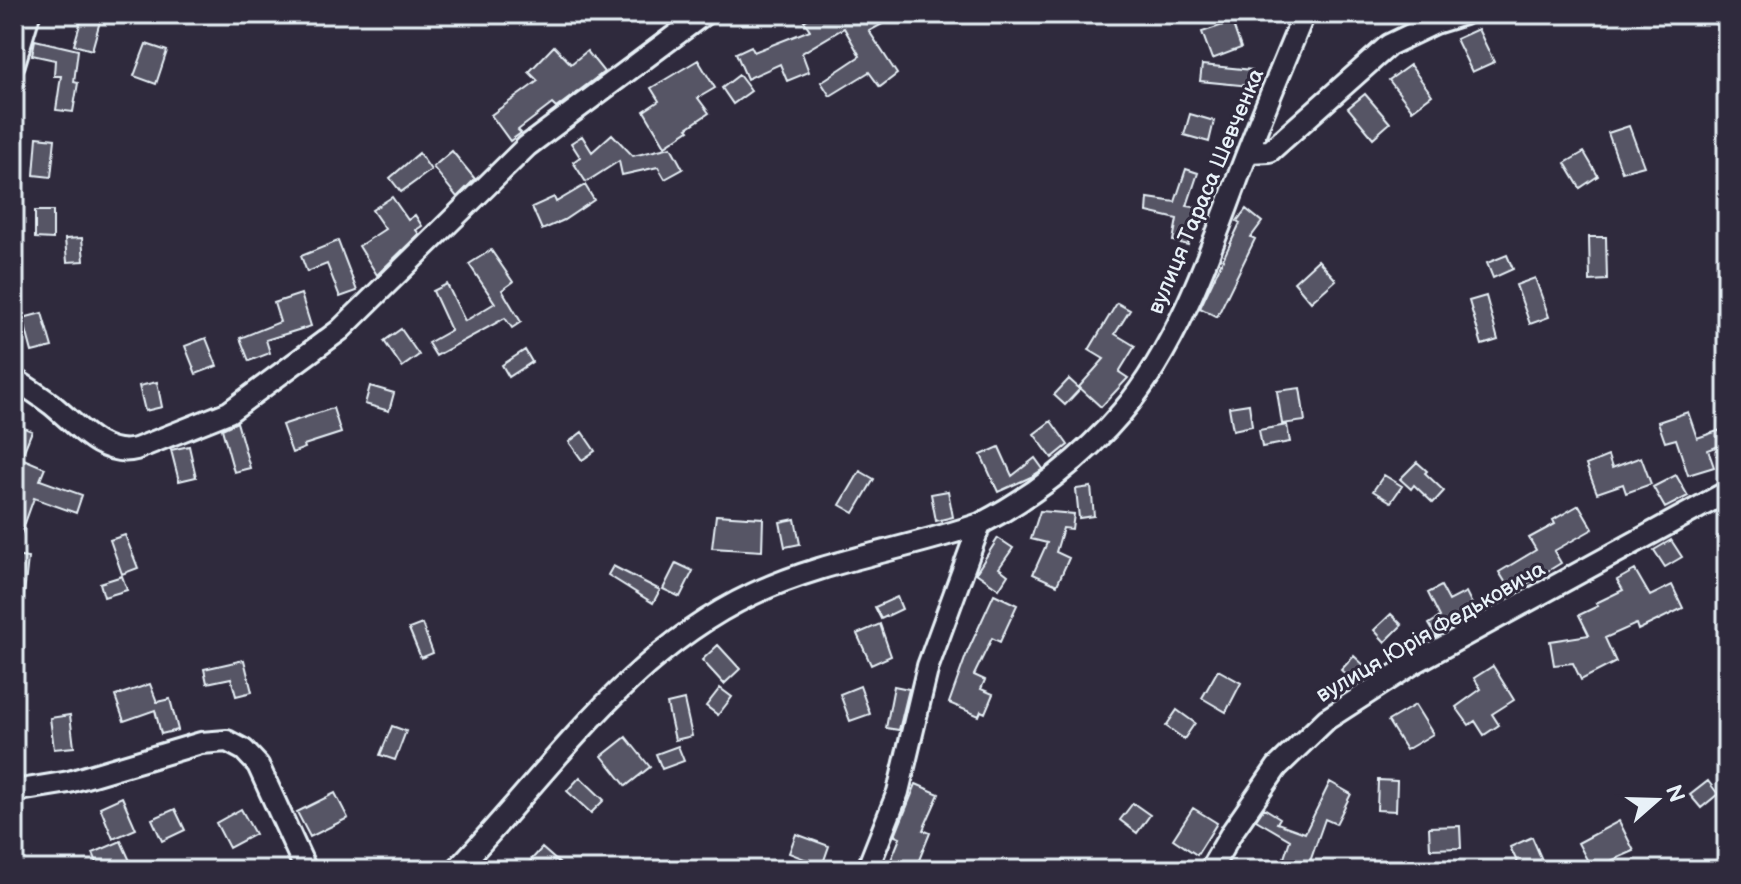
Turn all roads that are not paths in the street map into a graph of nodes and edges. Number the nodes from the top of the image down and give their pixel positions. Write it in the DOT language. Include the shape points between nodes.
graph roads {
  1 [pos="29,14"];
  2 [pos="704,14"];
  3 [pos="1304,14"];
  4 [pos="1464,14"];
  5 [pos="14,64"];
  6 [pos="1248,152"];
  7 [pos="14,379"];
  8 [pos="1727,492"];
  9 [pos="980,524"];
  10 [pos="14,791"];
  11 [pos="306,870"];
  12 [pos="456,870"];
  13 [pos="867,870"];
  14 [pos="1210,870"];
  1 -- 5 [label="street"];
  2 -- 7 [label="street" via="527,146 340,330 229,412 119,451 91,437"];
  3 -- 6 [label="street, вулиця Тараса Шевченка"];
  4 -- 6 [label="street" via="1389,45 1270,151"];
  6 -- 9 [label="street, вулиця Тараса Шевченка" via="1203,269 1162,351 1123,411 1044,483"];
  8 -- 14 [label="street, вулиця Юрія Федьковича" via="1414,663 1327,719 1277,767"];
  9 -- 12 [label="street, вулиця Тараса Шевченка" via="787,579 698,624 619,690"];
  9 -- 13 [label="street" via="928,666 898,792"];
  10 -- 11 [label="street" via="227,741 258,765"];
}
